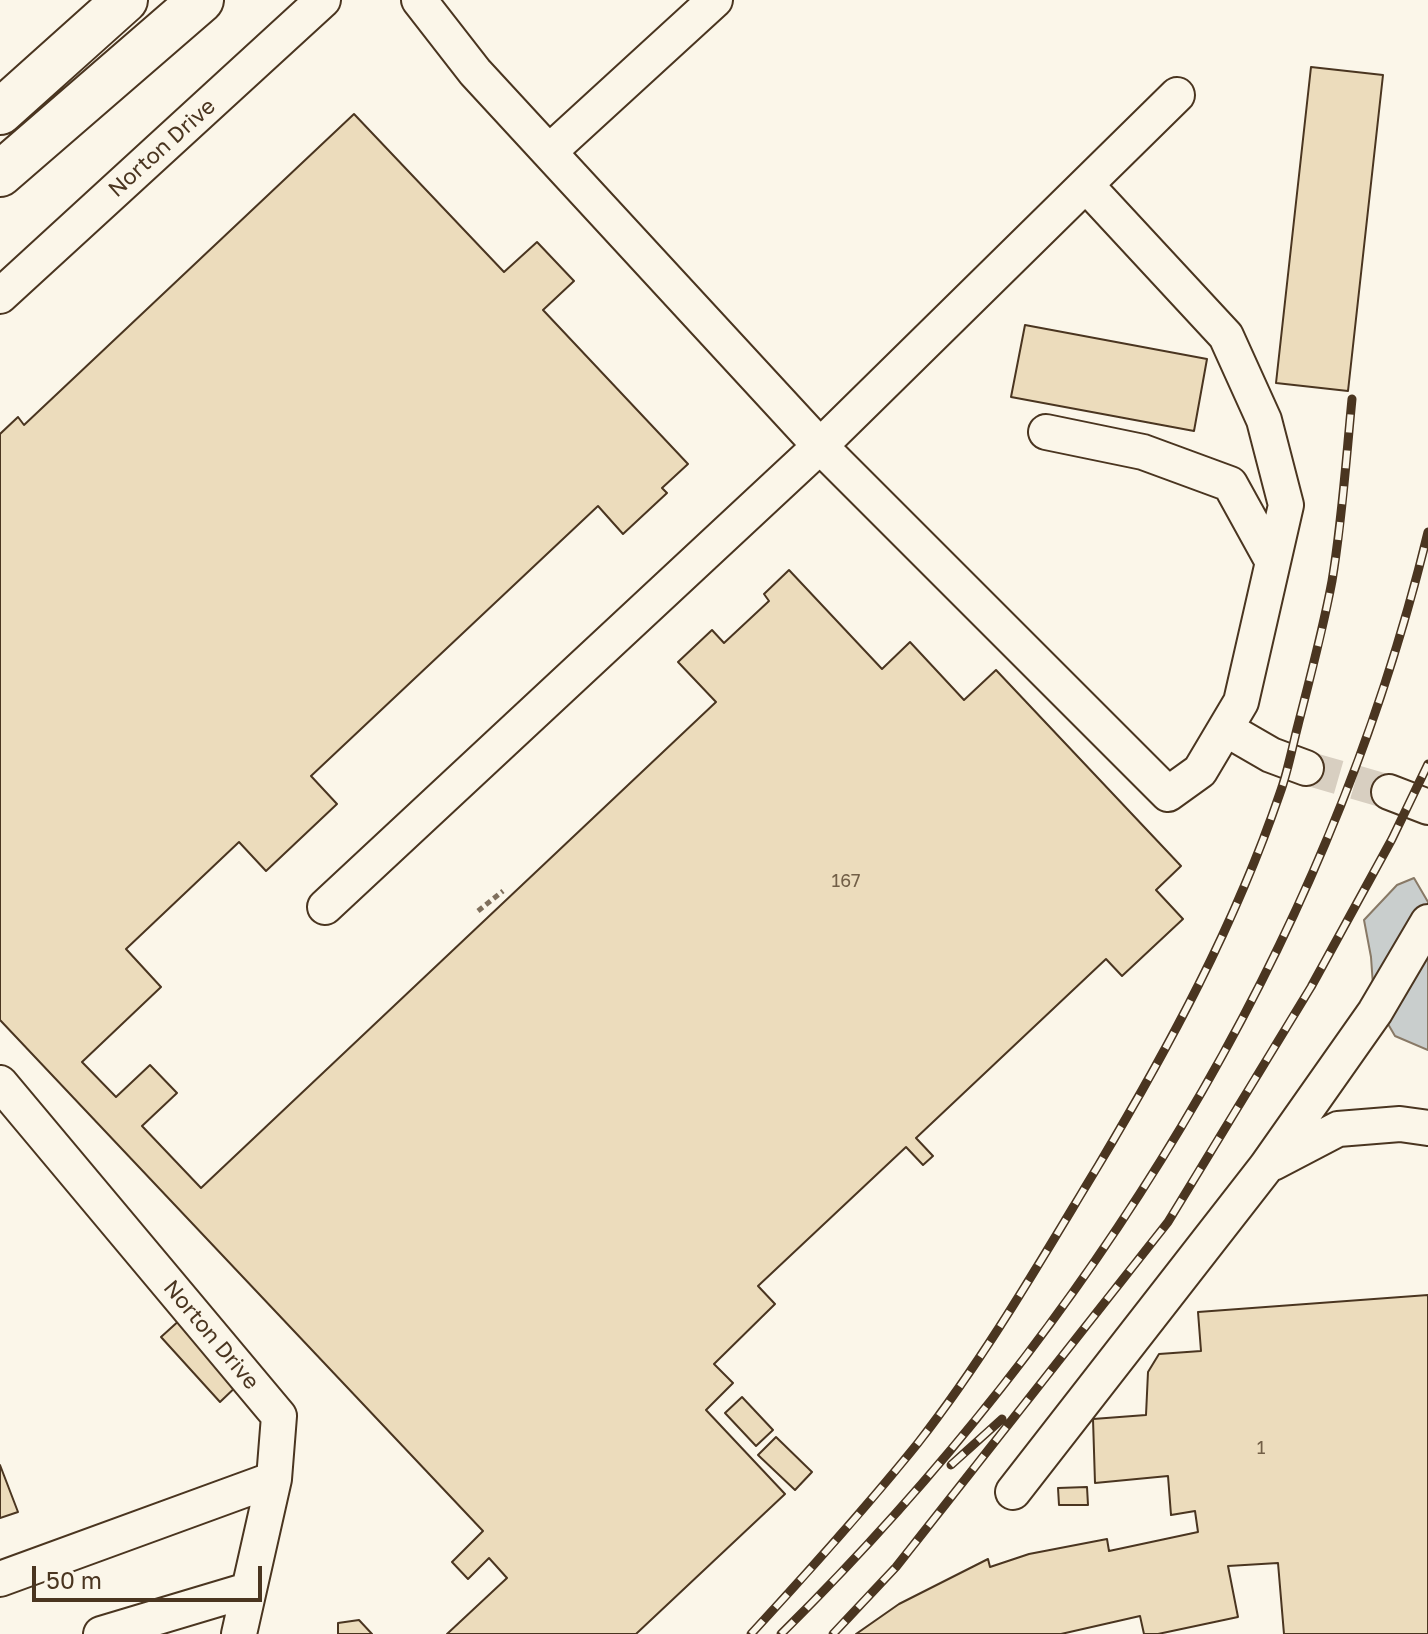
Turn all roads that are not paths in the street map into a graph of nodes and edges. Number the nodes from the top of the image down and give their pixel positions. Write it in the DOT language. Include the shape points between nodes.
graph roads {
  1 [pos="125,0"];
  2 [pos="201,0"];
  3 [pos="323,0"];
  4 [pos="419,0"];
  5 [pos="715,0"];
  6 [pos="1177,95"];
  7 [pos="0,112"];
  8 [pos="549,152"];
  9 [pos="0,174"];
  10 [pos="1086,185"];
  11 [pos="0,296"];
  12 [pos="1046,432"];
  13 [pos="820,446"];
  14 [pos="1273,562"];
  15 [pos="1226,729"];
  16 [pos="1306,768"];
  17 [pos="1389,792"];
  18 [pos="1428,807"];
  19 [pos="325,907"];
  20 [pos="1428,922"];
  21 [pos="0,1083"];
  22 [pos="1428,1128"];
  23 [pos="1266,1167"];
  24 [pos="274,1479"];
  25 [pos="1013,1492"];
  26 [pos="0,1579"];
  27 [pos="248,1590"];
  28 [pos="101,1634"];
  29 [pos="239,1634"];
  1 -- 7 [label="main road"];
  2 -- 9 [label="main road"];
  3 -- 11 [label="street, Norton Drive"];
  4 -- 8 [label="street" via="475,72"];
  5 -- 8 [label="street"];
  6 -- 10 [label="street"];
  8 -- 13 [label="street"];
  10 -- 13 [label="street"];
  10 -- 14 [label="street" via="1226,336 1264,420 1286,505"];
  12 -- 14 [label="street" via="1143,452 1230,484"];
  13 -- 15 [label="street" via="1168,794 1200,771"];
  13 -- 19 [label="street"];
  14 -- 15 [label="street" via="1241,702"];
  15 -- 16 [label="street"];
  17 -- 18 [label="street"];
  20 -- 23 [label="street" via="1375,1012"];
  21 -- 24 [label="street, Norton Drive" via="279,1416"];
  22 -- 23 [label="street" via="1400,1124 1338,1129"];
  23 -- 25 [label="street"];
  24 -- 26 [label="street"];
  24 -- 27 [label="street, Norton Drive"];
  27 -- 28 [label="street"];
  27 -- 29 [label="street, Norton Drive"];
}
